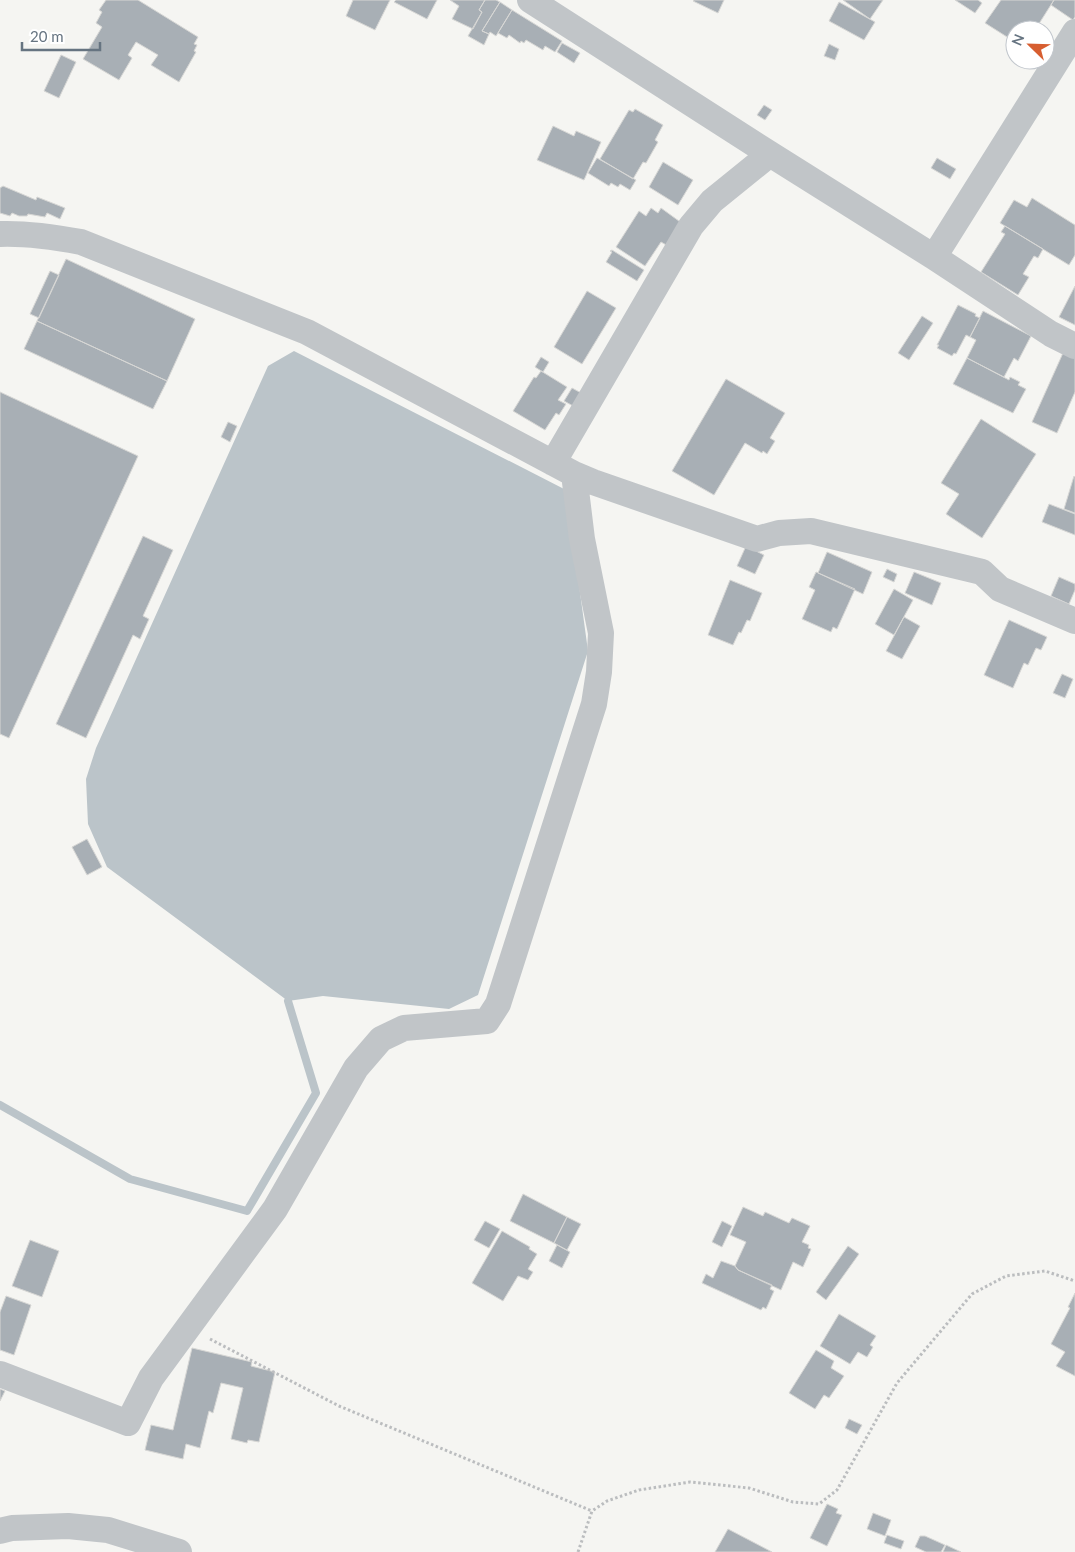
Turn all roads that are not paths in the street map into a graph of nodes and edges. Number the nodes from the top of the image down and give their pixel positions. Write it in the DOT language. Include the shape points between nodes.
graph roads {
  1 [pos="530,0"];
  2 [pos="1075,32"];
  3 [pos="770,154"];
  4 [pos="0,234"];
  5 [pos="934,257"];
  6 [pos="1075,346"];
  7 [pos="563,469"];
  8 [pos="1075,622"];
  9 [pos="0,1374"];
  10 [pos="0,1531"];
  11 [pos="179,1552"];
  1 -- 3 [label="street"];
  2 -- 5 [label="street"];
  3 -- 5 [label="street"];
  3 -- 7 [label="street" via="712,201 691,226"];
  4 -- 7 [label="street" via="16,233 81,242 308,332"];
  5 -- 6 [label="street" via="1051,334"];
  7 -- 8 [label="street" via="757,539 779,533 810,531 982,572 1000,589"];
  7 -- 9 [label="street" via="582,539 601,633 599,672 592,713 498,1004 487,1021 404,1028 381,1039 356,1068 274,1209 151,1378 128,1423"];
  10 -- 11 [label="street" via="68,1526 108,1530"];
}
